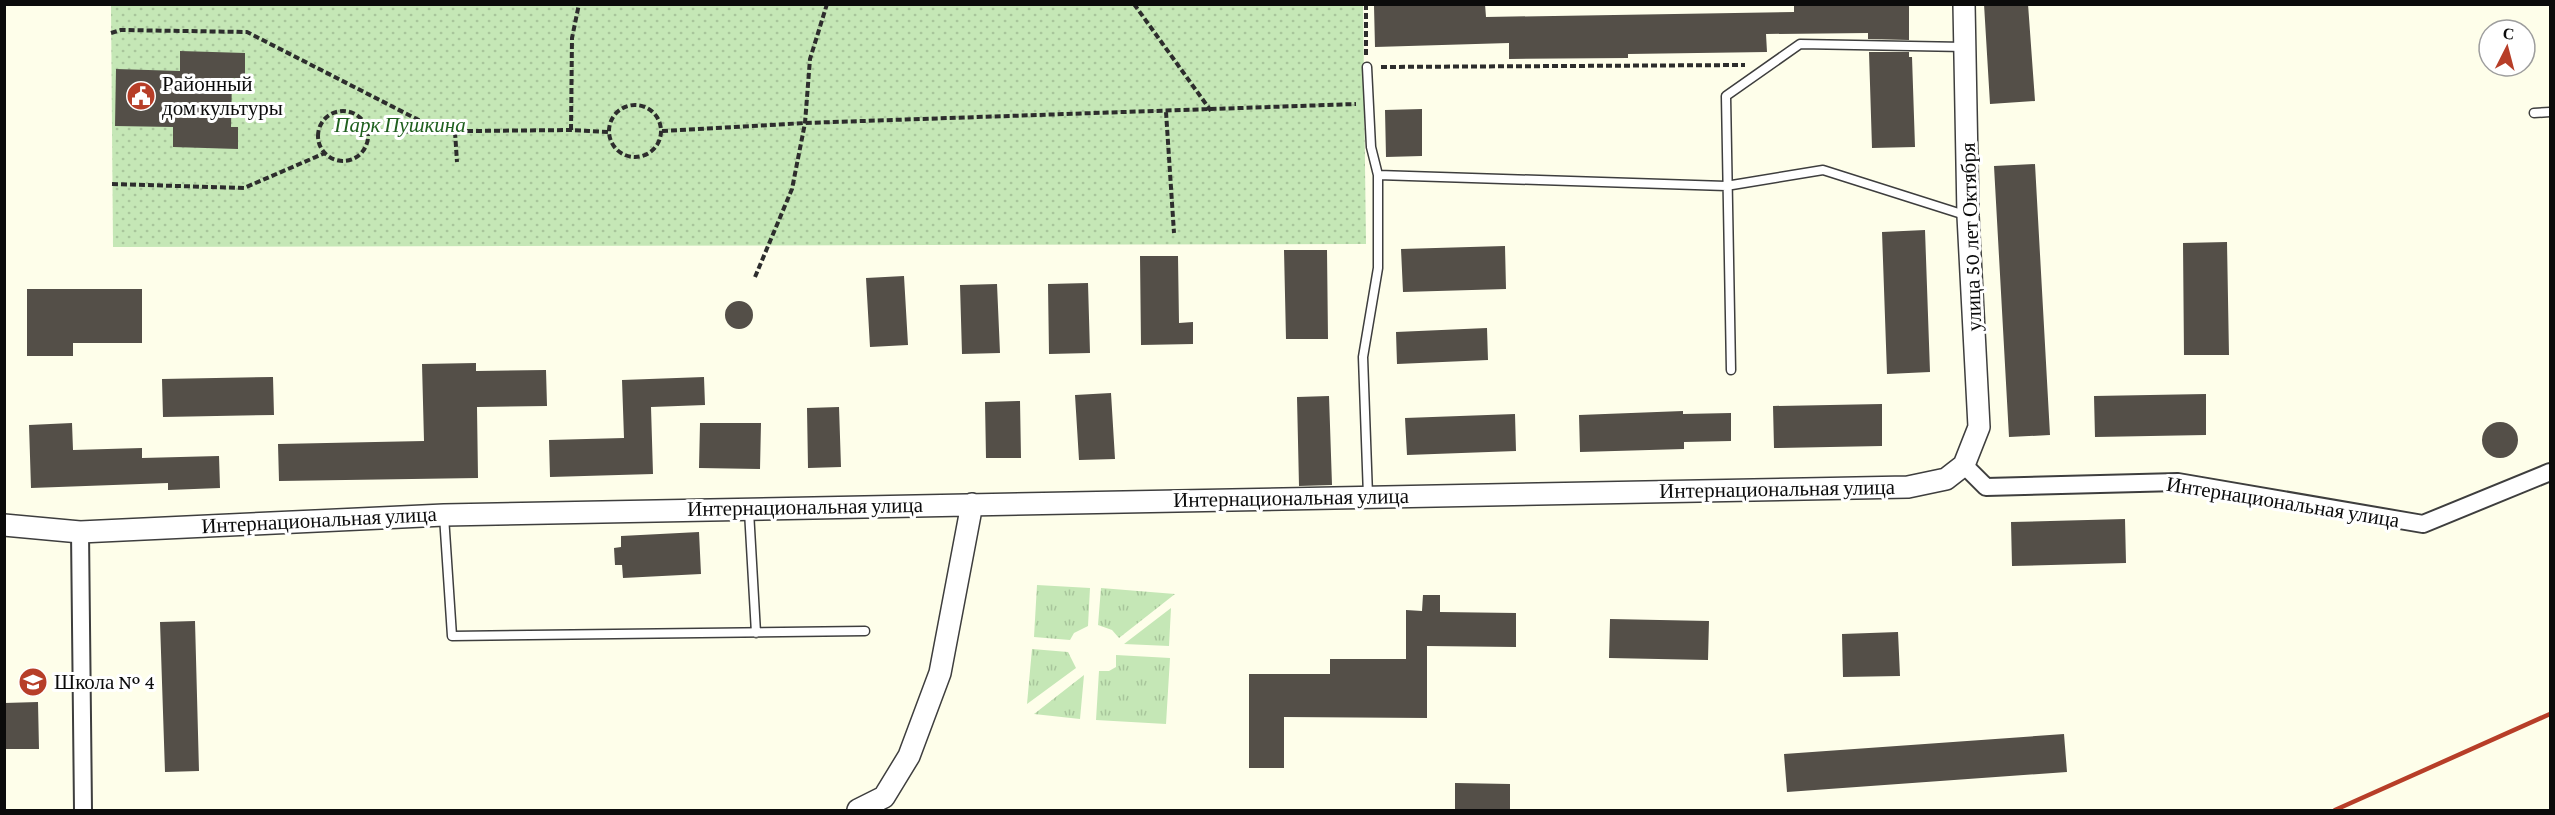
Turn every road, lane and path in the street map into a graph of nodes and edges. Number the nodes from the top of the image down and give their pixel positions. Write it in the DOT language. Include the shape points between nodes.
graph roads {
  1 [pos="579,4"];
  2 [pos="827,4"];
  3 [pos="1134,4"];
  4 [pos="1366,4"];
  5 [pos="1964,4"];
  6 [pos="111,33"];
  7 [pos="1965,48"];
  8 [pos="1773,65"];
  9 [pos="1367,67"];
  10 [pos="1368,104"];
  11 [pos="1211,111"];
  12 [pos="1166,112"];
  13 [pos="2534,112"];
  14 [pos="2550,112"];
  15 [pos="805,123"];
  16 [pos="571,130"];
  17 [pos="662,131"];
  18 [pos="368,132"];
  19 [pos="442,132"];
  20 [pos="455,132"];
  21 [pos="608,132"];
  22 [pos="325,153"];
  23 [pos="457,162"];
  24 [pos="1378,175"];
  25 [pos="112,184"];
  26 [pos="1726,186"];
  27 [pos="1968,216"];
  28 [pos="1174,233"];
  29 [pos="755,277"];
  30 [pos="1731,370"];
  31 [pos="1964,465"];
  32 [pos="2550,472"];
  33 [pos="1368,496"];
  34 [pos="972,504"];
  35 [pos="749,508"];
  36 [pos="444,514"];
  37 [pos="4,525"];
  38 [pos="81,532"];
  39 [pos="865,632"];
  40 [pos="756,633"];
  41 [pos="885,804"];
  42 [pos="83,810"];
  43 [pos="858,810"];
  1 -- 16 [label="path" via="572,38"];
  2 -- 15 [label="path" via="810,59"];
  3 -- 11 [label="path"];
  4 -- 9 [label="path"];
  5 -- 7 [label="street, улица 50 лет Октября"];
  6 -- 19 [label="path" via="247,32"];
  7 -- 8 [label="lane" via="1800,44"];
  7 -- 27 [label="street, улица 50 лет Октября"];
  8 -- 9 [label="path"];
  8 -- 26 [label="lane" via="1726,96"];
  9 -- 10 [label="lane"];
  10 -- 11 [label="path"];
  10 -- 24 [label="lane" via="1371,147"];
  11 -- 12 [label="path"];
  12 -- 15 [label="path"];
  12 -- 28 [label="path"];
  13 -- 14 [label="lane"];
  15 -- 17 [label="path"];
  15 -- 29 [label="path" via="792,189"];
  16 -- 20 [label="path"];
  16 -- 21 [label="path"];
  17 -- 21 [label="path" via="652,152 639,157 621,154"];
  17 -- 21 [label="path" via="655,114 632,104 615,113"];
  18 -- 19 [label="path"];
  18 -- 22 [label="path" via="360,155 349,160"];
  18 -- 22 [label="path" via="366,124 355,114 330,114 319,132"];
  19 -- 20 [label="path"];
  20 -- 23 [label="path"];
  22 -- 25 [label="path" via="244,188"];
  24 -- 26 [label="lane"];
  24 -- 33 [label="lane" via="1378,268 1363,357"];
  26 -- 27 [label="lane" via="1823,170"];
  26 -- 30 [label="lane"];
  27 -- 31 [label="street, улица 50 лет Октября" via="1979,427"];
  31 -- 32 [label="street, Интернациональная улица" via="1986,487 2178,482 2423,524"];
  31 -- 33 [label="street, Интернациональная улица" via="1946,479 1908,487"];
  33 -- 34 [label="street, Интернациональная улица"];
  34 -- 35 [label="street, Интернациональная улица"];
  34 -- 41 [label="street" via="940,673 909,756"];
  35 -- 36 [label="street, Интернациональная улица"];
  35 -- 40 [label="lane"];
  36 -- 38 [label="street, Интернациональная улица"];
  36 -- 40 [label="lane" via="452,636"];
  37 -- 38 [label="street, Интернациональная улица"];
  38 -- 42 [label="street"];
  39 -- 40 [label="lane"];
  41 -- 43 [label="street"];
}
